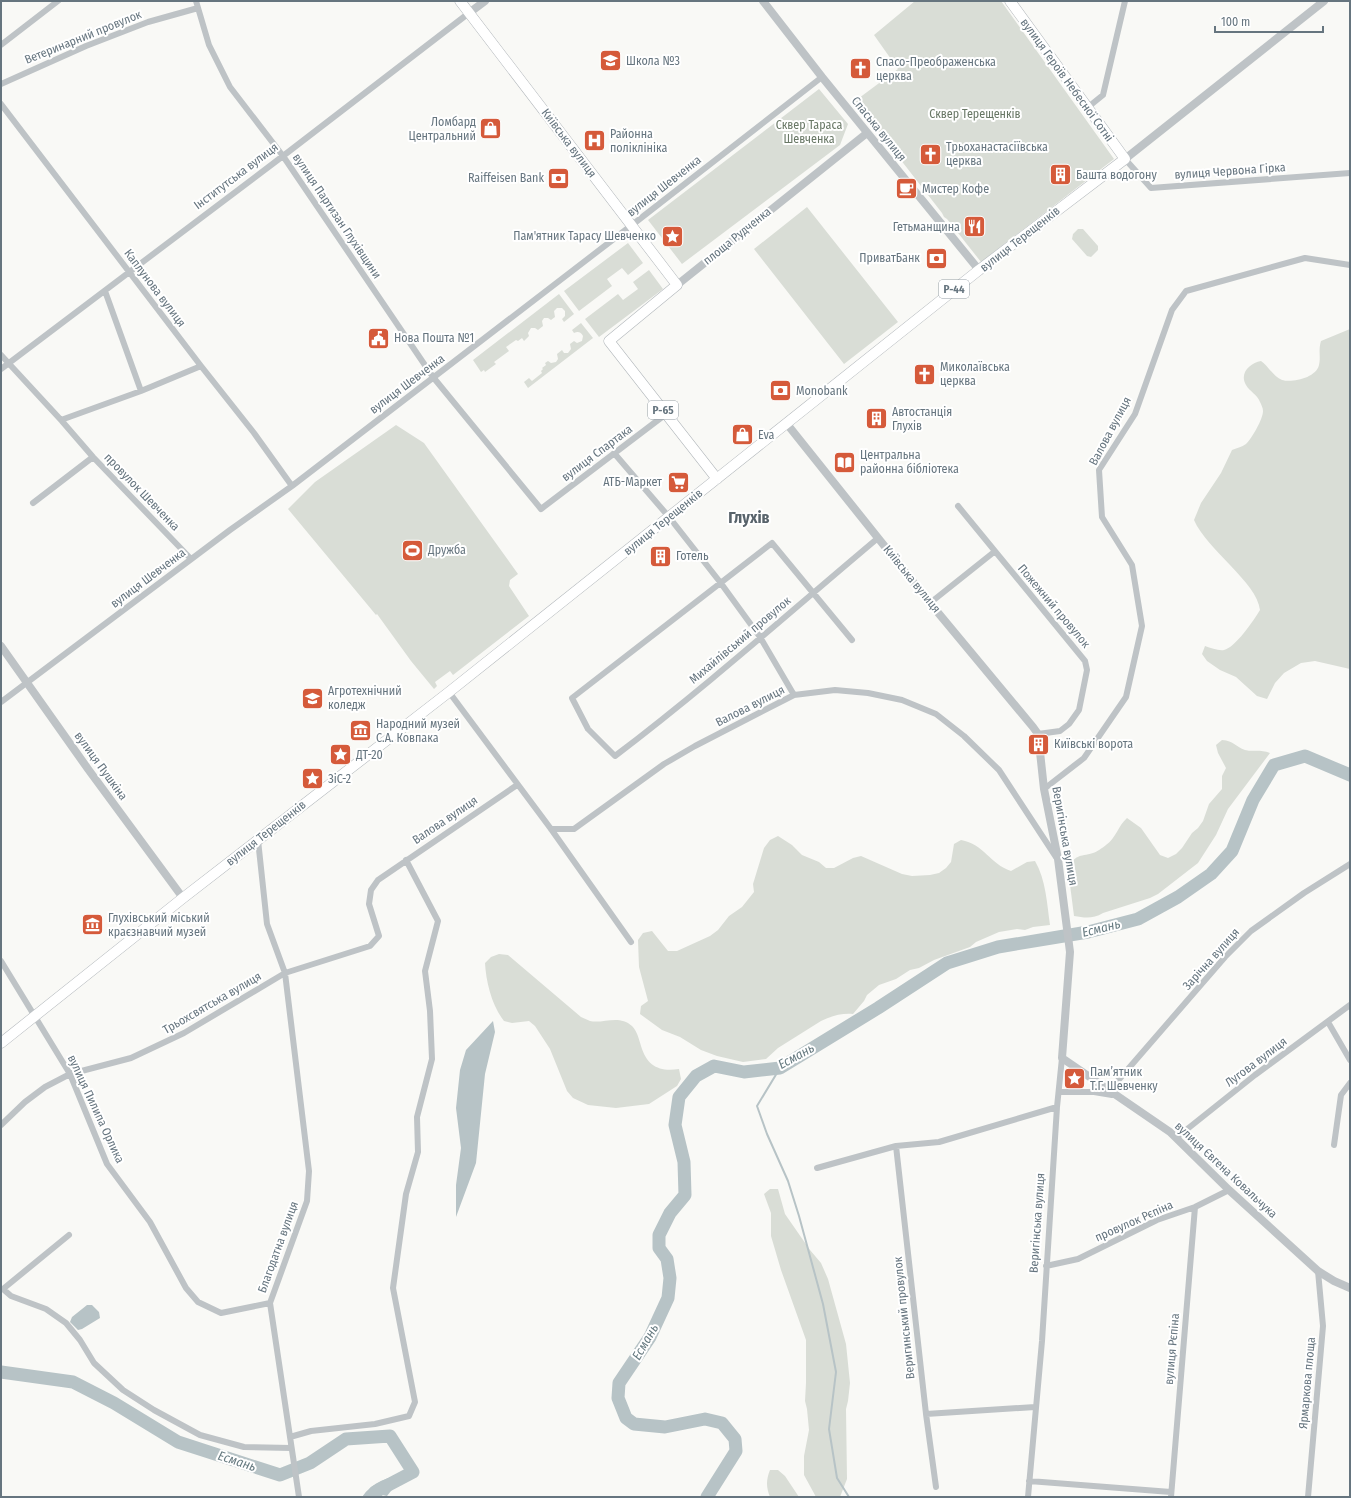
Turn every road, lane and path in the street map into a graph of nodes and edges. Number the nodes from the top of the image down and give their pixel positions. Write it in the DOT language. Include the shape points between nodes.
graph roads {
  1 [pos="58,1"];
  2 [pos="196,1"];
  3 [pos="460,1"];
  4 [pos="485,1"];
  5 [pos="764,1"];
  6 [pos="1010,1"];
  7 [pos="1125,1"];
  8 [pos="1324,1"];
  9 [pos="198,8"];
  10 [pos="469,13"];
  11 [pos="1,45"];
  12 [pos="822,77"];
  13 [pos="1,84"];
  14 [pos="1,104"];
  15 [pos="1087,108"];
  16 [pos="867,133"];
  17 [pos="283,156"];
  18 [pos="1125,159"];
  19 [pos="1350,173"];
  20 [pos="632,225"];
  21 [pos="1350,265"];
  22 [pos="979,270"];
  23 [pos="128,272"];
  24 [pos="677,285"];
  25 [pos="105,291"];
  26 [pos="1,355"];
  27 [pos="8,364"];
  28 [pos="201,366"];
  29 [pos="1,369"];
  30 [pos="433,378"];
  31 [pos="141,391"];
  32 [pos="666,414"];
  33 [pos="62,420"];
  34 [pos="787,424"];
  35 [pos="614,453"];
  36 [pos="93,457"];
  37 [pos="717,479"];
  38 [pos="292,486"];
  39 [pos="33,503"];
  40 [pos="958,506"];
  41 [pos="541,508"];
  42 [pos="669,517"];
  43 [pos="878,538"];
  44 [pos="994,552"];
  45 [pos="192,559"];
  46 [pos="720,582"];
  47 [pos="814,592"];
  48 [pos="930,603"];
  49 [pos="760,637"];
  50 [pos="852,640"];
  51 [pos="1,646"];
  52 [pos="26,682"];
  53 [pos="449,692"];
  54 [pos="794,695"];
  55 [pos="1,702"];
  56 [pos="1038,735"];
  57 [pos="1040,752"];
  58 [pos="517,785"];
  59 [pos="1044,789"];
  60 [pos="550,829"];
  61 [pos="258,840"];
  62 [pos="1058,859"];
  63 [pos="406,860"];
  64 [pos="1350,864"];
  65 [pos="183,898"];
  66 [pos="630,942"];
  67 [pos="1,961"];
  68 [pos="285,973"];
  69 [pos="1350,1005"];
  70 [pos="35,1016"];
  71 [pos="1328,1022"];
  72 [pos="1,1043"];
  73 [pos="1062,1058"];
  74 [pos="1350,1060"];
  75 [pos="70,1074"];
  76 [pos="1350,1083"];
  77 [pos="1059,1092"];
  78 [pos="1111,1093"];
  79 [pos="1057,1106"];
  80 [pos="1,1125"];
  81 [pos="1176,1138"];
  82 [pos="1334,1145"];
  83 [pos="896,1146"];
  84 [pos="816,1168"];
  85 [pos="1229,1190"];
  86 [pos="1195,1207"];
  87 [pos="69,1235"];
  88 [pos="1046,1266"];
  89 [pos="1318,1271"];
  90 [pos="1350,1288"];
  91 [pos="270,1303"];
  92 [pos="1035,1407"];
  93 [pos="926,1414"];
  94 [pos="290,1437"];
  95 [pos="291,1448"];
  96 [pos="1029,1481"];
  97 [pos="936,1487"];
  98 [pos="1171,1495"];
  99 [pos="299,1497"];
  100 [pos="1028,1497"];
  101 [pos="1308,1497"];
  1 -- 11 [label="street"];
  2 -- 9 [label="street, вулиця Партизан Глухівщини"];
  3 -- 10 [label="main road, Київська вулиця"];
  4 -- 10 [label="street, Інститутська вулиця"];
  5 -- 12 [label="street, Спаська вулиця"];
  6 -- 15 [label="main road, вулиця Героїв Небесної Сотні"];
  7 -- 15 [label="street" via="1103,95"];
  8 -- 18 [label="street, вулиця Терещенків"];
  9 -- 13 [label="street, Ветеринарний провулок" via="148,22"];
  9 -- 17 [label="street, вулиця Партизан Глухівщини" via="209,45 230,87"];
  10 -- 17 [label="street, Інститутська вулиця"];
  10 -- 20 [label="main road, Київська вулиця"];
  12 -- 16 [label="street, Спаська вулиця"];
  12 -- 20 [label="street, вулиця Шевченка"];
  14 -- 23 [label="street, Каплунова вулиця"];
  15 -- 18 [label="main road, вулиця Героїв Небесної Сотні"];
  16 -- 22 [label="street, Спаська вулиця"];
  16 -- 24 [label="street, площа Рудченка"];
  17 -- 23 [label="street, Інститутська вулиця"];
  17 -- 30 [label="street, вулиця Партизан Глухівщини"];
  18 -- 19 [label="street, вулиця Червона Гірка" via="1151,188"];
  18 -- 22 [label="main road, вулиця Терещенків / Р-44"];
  20 -- 24 [label="main road, Київська вулиця"];
  20 -- 30 [label="street, вулиця Шевченка"];
  21 -- 59 [label="street, Валова вулиця" via="1305,258 1186,291 1172,310 1135,414 1099,470 1102,517 1132,565 1142,626 1126,698 1084,758"];
  22 -- 34 [label="main road, вулиця Терещенків / Р-44"];
  23 -- 25 [label="street, Інститутська вулиця"];
  23 -- 28 [label="street, Каплунова вулиця"];
  24 -- 32 [label="main road, площа Рудченка / Р-65" via="609,341"];
  25 -- 27 [label="street, Інститутська вулиця"];
  25 -- 31 [label="street"];
  26 -- 27 [label="street, провулок Шевченка"];
  27 -- 29 [label="street, Інститутська вулиця"];
  27 -- 33 [label="street, провулок Шевченка"];
  28 -- 31 [label="street"];
  28 -- 38 [label="street, Каплунова вулиця"];
  30 -- 38 [label="street, вулиця Шевченка"];
  30 -- 41 [label="street, вулиця Партизан Глухівщини"];
  31 -- 33 [label="street"];
  32 -- 35 [label="street, вулиця Спартака"];
  32 -- 37 [label="main road, Р-65"];
  33 -- 36 [label="street, провулок Шевченка"];
  34 -- 37 [label="main road, вулиця Терещенків / Р-44"];
  34 -- 43 [label="street, Київська вулиця"];
  35 -- 41 [label="street, вулиця Спартака"];
  35 -- 42 [label="street"];
  36 -- 39 [label="street, провулок Шевченка"];
  36 -- 45 [label="street, провулок Шевченка"];
  37 -- 42 [label="main road, вулиця Терещенків"];
  38 -- 45 [label="street, вулиця Шевченка"];
  40 -- 44 [label="street, Пожежний провулок"];
  42 -- 46 [label="street"];
  42 -- 53 [label="main road, вулиця Терещенків"];
  43 -- 47 [label="street, Михайлівський провулок"];
  43 -- 48 [label="street, Київська вулиця"];
  44 -- 48 [label="street"];
  44 -- 56 [label="street, Пожежний провулок" via="1085,661 1087,670 1079,710 1060,731"];
  45 -- 52 [label="street, вулиця Шевченка"];
  46 -- 47 [label="street" via="772,543"];
  46 -- 49 [label="street"];
  46 -- 49 [label="street, Михайлівський провулок" via="572,698 588,729 615,756 668,716"];
  47 -- 49 [label="street, Михайлівський провулок"];
  47 -- 50 [label="street"];
  48 -- 56 [label="street, Київська вулиця"];
  49 -- 54 [label="street"];
  51 -- 52 [label="street, вулиця Пушкіна"];
  52 -- 55 [label="street, вулиця Шевченка"];
  52 -- 65 [label="street, вулиця Пушкіна"];
  53 -- 58 [label="street"];
  53 -- 61 [label="main road, вулиця Терещенків"];
  54 -- 60 [label="street, Валова вулиця" via="664,764 574,829"];
  54 -- 62 [label="street, Валова вулиця" via="834,690 868,693 902,700 936,714 964,736 999,770"];
  57 -- 59 [label="street, Веригінська вулиця"];
  58 -- 60 [label="street"];
  58 -- 63 [label="street, Валова вулиця"];
  59 -- 62 [label="street, Веригінська вулиця"];
  60 -- 66 [label="street"];
  61 -- 65 [label="main road, вулиця Терещенків"];
  61 -- 68 [label="street, Благодатна вулиця" via="267,924"];
  62 -- 73 [label="street, Веригінська вулиця" via="1070,952"];
  63 -- 68 [label="street" via="378,880 371,890 369,904 379,936 370,946"];
  63 -- 94 [label="street" via="438,921 425,971 432,1059 418,1117 418,1152 406,1194 392,1288 415,1402 409,1416 375,1424 311,1431"];
  64 -- 78 [label="street, Зарічна вулиця" via="1251,931 1225,957"];
  65 -- 70 [label="main road, вулиця Терещенків"];
  67 -- 70 [label="street, вулиця Пилипа Орлика"];
  68 -- 75 [label="street, Трьохсвятська вулиця" via="184,1033 131,1058"];
  68 -- 91 [label="street, Благодатна вулиця" via="309,1171 307,1201"];
  69 -- 71 [label="street, Лугова вулиця"];
  70 -- 72 [label="main road, вулиця Терещенків"];
  70 -- 75 [label="street, вулиця Пилипа Орлика"];
  71 -- 74 [label="street"];
  71 -- 81 [label="street, Лугова вулиця" via="1255,1075"];
  73 -- 77 [label="street, Веригінська вулиця"];
  73 -- 78 [label="street, вулиця Євгена Ковальчука"];
  75 -- 80 [label="street, Трьохсвятська вулиця" via="45,1087"];
  75 -- 91 [label="street, вулиця Пилипа Орлика" via="107,1164 150,1222 186,1288 198,1302 221,1313"];
  76 -- 82 [label="street" via="1341,1095"];
  77 -- 78 [label="street"];
  77 -- 79 [label="street, Веригінська вулиця"];
  78 -- 81 [label="street, вулиця Євгена Ковальчука"];
  79 -- 83 [label="street" via="939,1142"];
  79 -- 88 [label="street, Веригінська вулиця"];
  81 -- 85 [label="street, вулиця Євгена Ковальчука"];
  83 -- 84 [label="street"];
  83 -- 93 [label="street, Веригинський провулок"];
  85 -- 86 [label="street, провулок Рєпіна"];
  85 -- 89 [label="street, вулиця Євгена Ковальчука"];
  86 -- 88 [label="street, провулок Рєпіна" via="1157,1220 1078,1259"];
  86 -- 98 [label="street, вулиця Рєпіна"];
  87 -- 95 [label="street" via="3,1289 11,1296 46,1309 66,1323 94,1363 124,1390 154,1410 200,1435 244,1447"];
  88 -- 92 [label="street, Веригінська вулиця"];
  89 -- 90 [label="street, вулиця Євгена Ковальчука"];
  89 -- 101 [label="street, Ярмаркова площа" via="1323,1326"];
  91 -- 94 [label="street, Благодатна вулиця"];
  92 -- 93 [label="street"];
  92 -- 96 [label="street, Веригінська вулиця"];
  93 -- 97 [label="street, Веригинський провулок"];
  94 -- 95 [label="street, Благодатна вулиця"];
  95 -- 99 [label="street, Благодатна вулиця"];
  96 -- 98 [label="street, вулиця Рєпіна"];
  96 -- 100 [label="street, Веригінська вулиця"];
}
